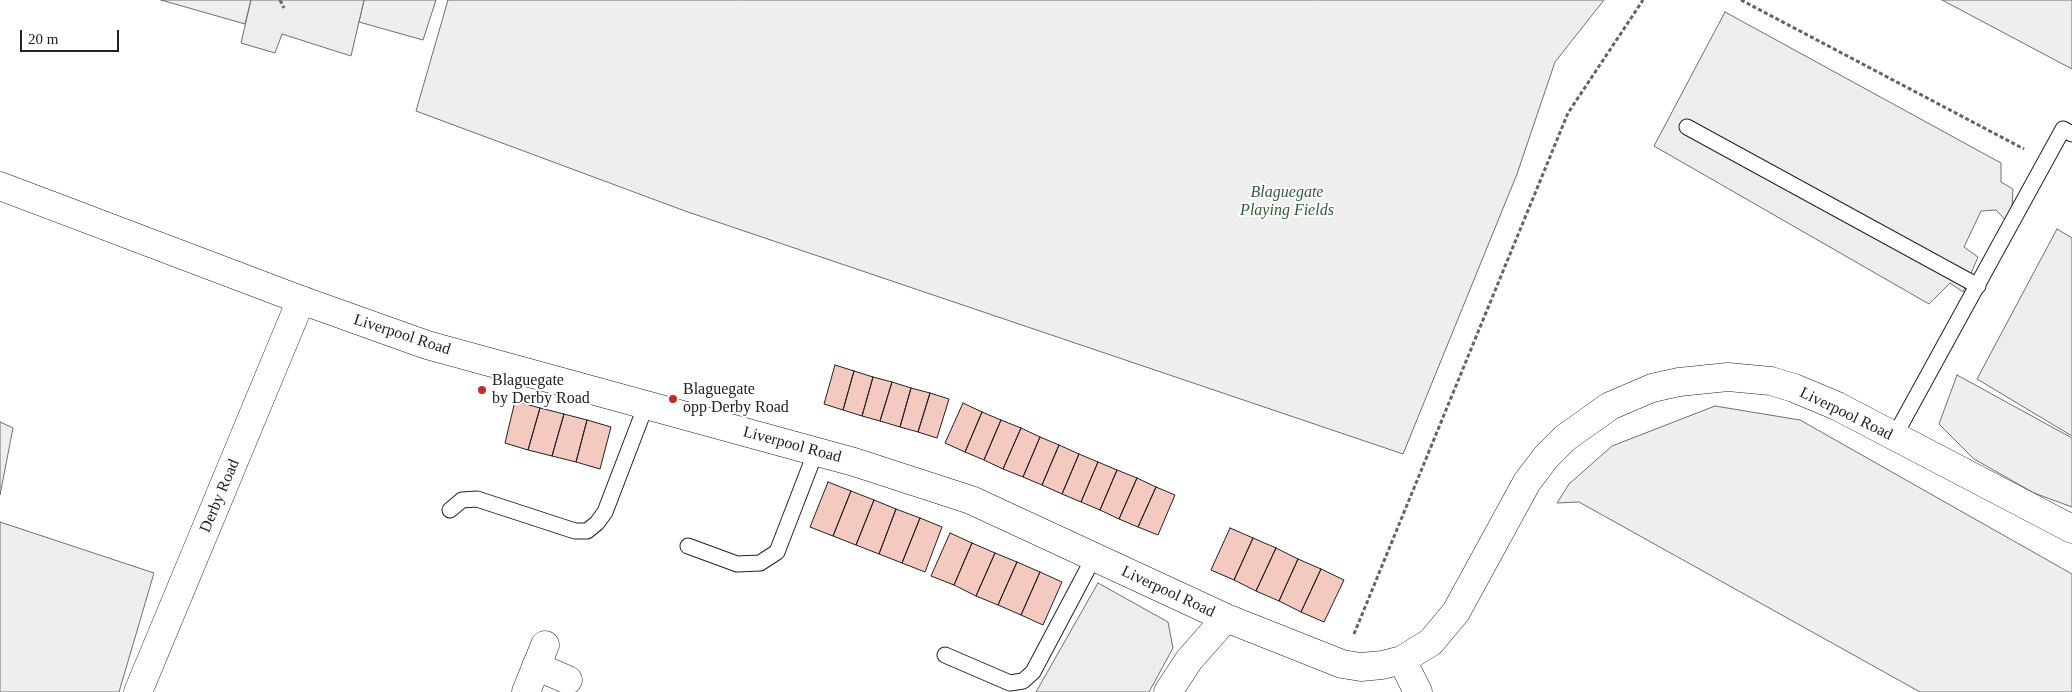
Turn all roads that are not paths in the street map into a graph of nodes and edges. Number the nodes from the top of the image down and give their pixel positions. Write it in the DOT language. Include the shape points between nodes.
graph roads {
  1 [pos="1687,127"];
  2 [pos="2072,134"];
  3 [pos="0,186"];
  4 [pos="1978,286"];
  5 [pos="301,300"];
  6 [pos="646,405"];
  7 [pos="1894,437"];
  8 [pos="816,451"];
  9 [pos="450,510"];
  10 [pos="2072,529"];
  11 [pos="688,546"];
  12 [pos="1094,557"];
  13 [pos="1226,618"];
  14 [pos="945,655"];
  15 [pos="1402,660"];
  16 [pos="568,680"];
  17 [pos="138,692"];
  18 [pos="526,692"];
  19 [pos="1168,692"];
  20 [pos="1418,692"];
  1 -- 4 [label="lane"];
  2 -- 4 [label="lane" via="2063,129"];
  3 -- 5 [label="main road, Liverpool Road"];
  4 -- 7 [label="lane"];
  5 -- 6 [label="main road, Liverpool Road" via="427,344"];
  5 -- 17 [label="main road, Derby Road"];
  6 -- 8 [label="main road, Liverpool Road"];
  6 -- 9 [label="lane" via="604,512 598,523 587,531 576,531 477,499 462,500"];
  7 -- 10 [label="main road, Liverpool Road"];
  7 -- 15 [label="main road, Liverpool Road" via="1815,396 1771,381 1705,378 1628,397 1588,420 1546,457 1527,482 1456,612 1431,642"];
  8 -- 11 [label="lane" via="777,552 760,563 737,564"];
  8 -- 12 [label="main road, Liverpool Road" via="971,500"];
  12 -- 13 [label="main road, Liverpool Road"];
  12 -- 14 [label="lane" via="1033,672 1023,681 1010,683"];
  13 -- 15 [label="main road, Liverpool Road" via="1342,664 1361,667"];
  13 -- 19 [label="main road" via="1189,660"];
  15 -- 20 [label="main road"];
  16 -- 18 [label="main road" via="541,655"];
}
